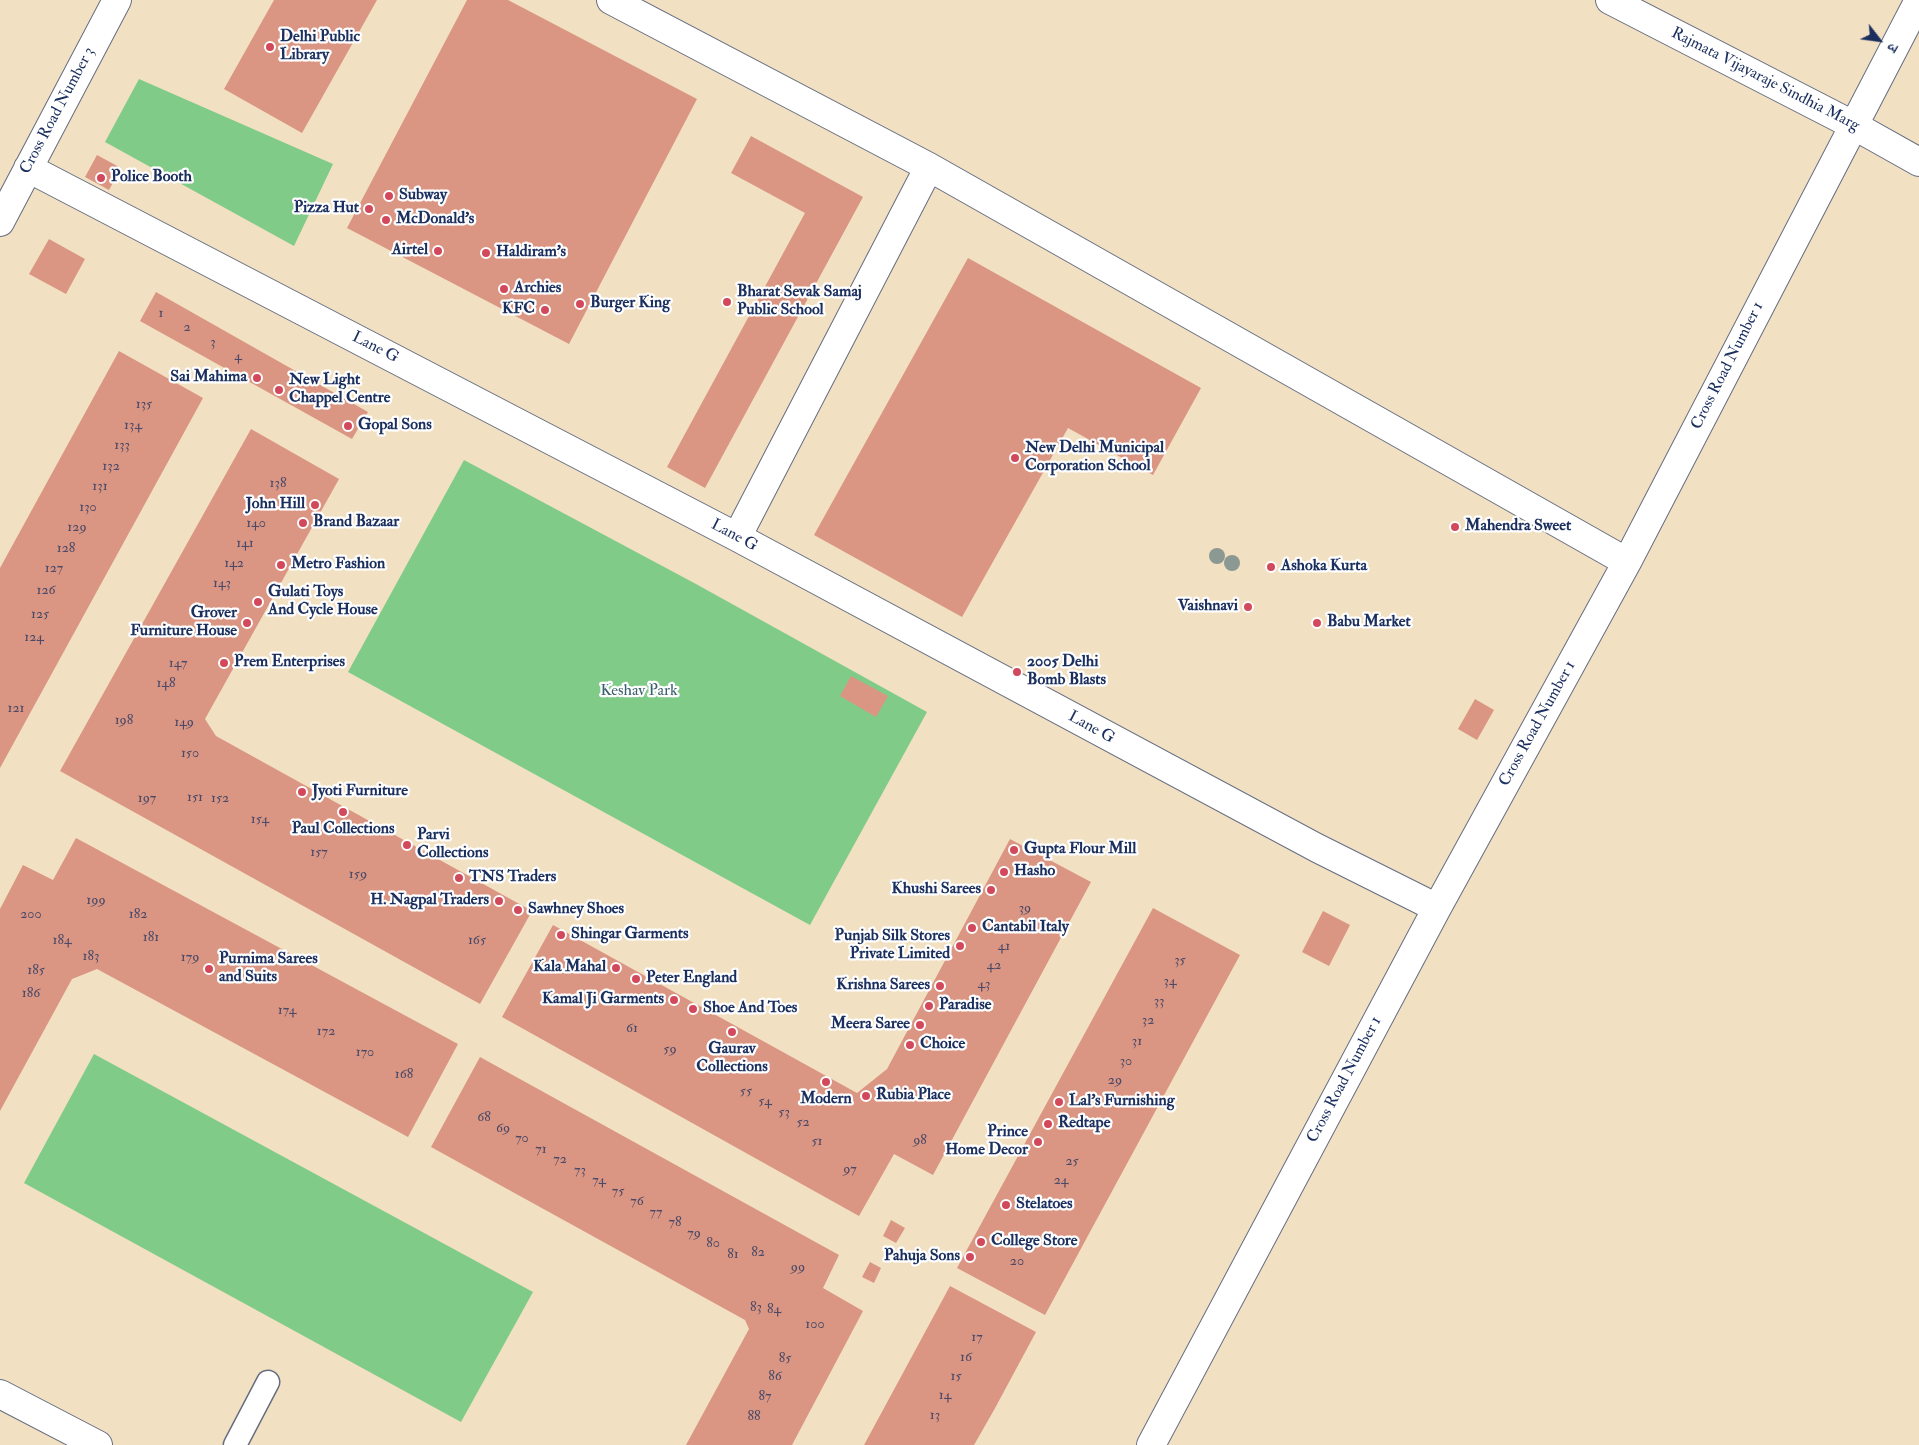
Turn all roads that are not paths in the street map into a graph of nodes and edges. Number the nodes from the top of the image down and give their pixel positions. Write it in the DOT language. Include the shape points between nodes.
graph roads {
  1 [pos="117,0"];
  2 [pos="611,0"];
  3 [pos="1610,0"];
  4 [pos="1919,0"];
  5 [pos="1852,125"];
  6 [pos="1919,162"];
  7 [pos="929,167"];
  8 [pos="28,168"];
  9 [pos="0,222"];
  10 [pos="737,537"];
  11 [pos="1627,562"];
  12 [pos="1437,908"];
  13 [pos="268,1382"];
  14 [pos="0,1394"];
  15 [pos="98,1445"];
  16 [pos="235,1445"];
  17 [pos="1151,1445"];
  1 -- 8 [label="street, Cross Road Number 3"];
  2 -- 7 [label="street"];
  3 -- 5 [label="street, Rajmata Vijayaraje Sindhia Marg"];
  4 -- 5 [label="street, Cross Road Number 1"];
  5 -- 6 [label="street, Rajmata Vijayaraje Sindhia Marg"];
  5 -- 11 [label="street, Cross Road Number 1"];
  7 -- 10 [label="street"];
  7 -- 11 [label="street"];
  8 -- 9 [label="street, Cross Road Number 3"];
  8 -- 10 [label="street, Lane G"];
  10 -- 12 [label="street, Lane G" via="1316,848"];
  11 -- 12 [label="street, Cross Road Number 1"];
  12 -- 17 [label="street, Cross Road Number 1"];
  13 -- 16 [label="lane"];
  14 -- 15 [label="street"];
}
